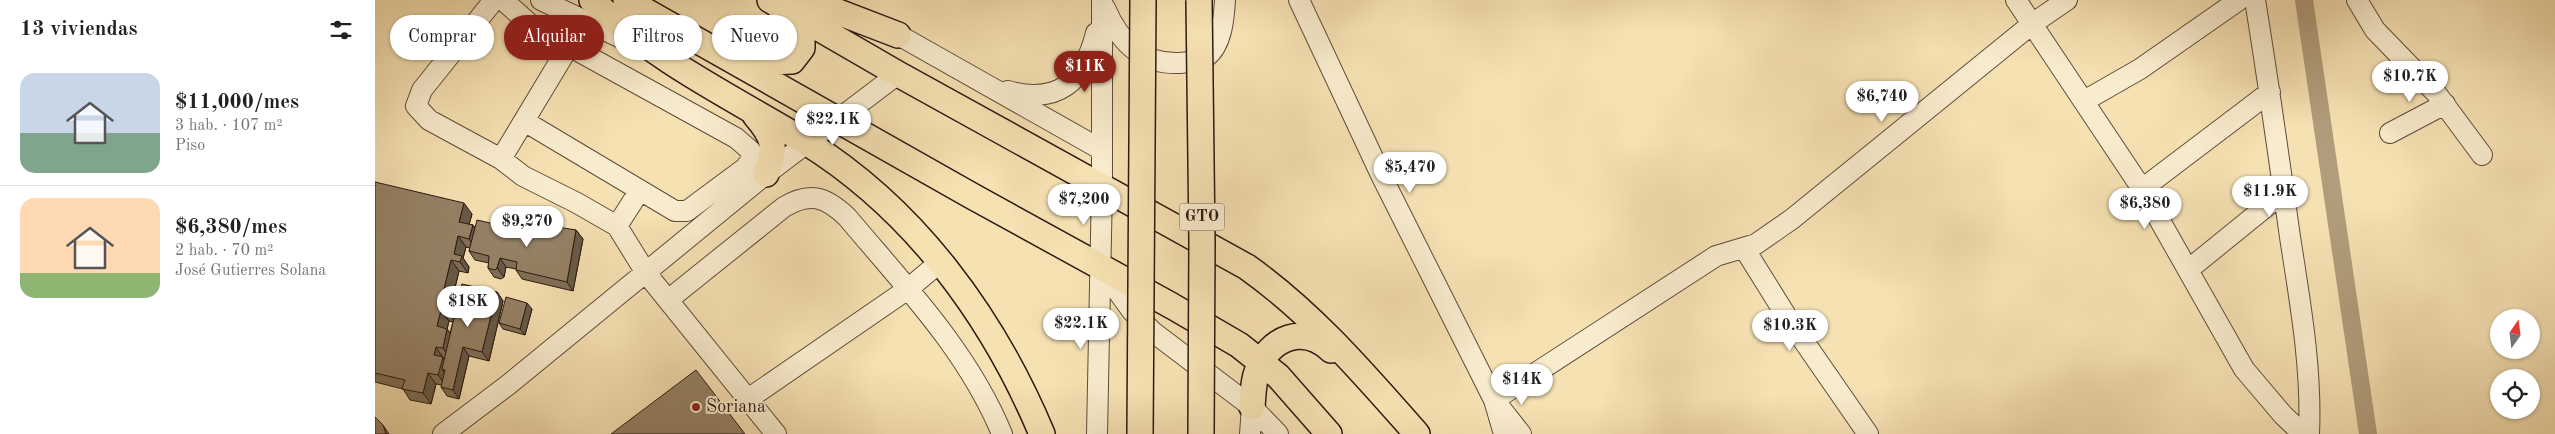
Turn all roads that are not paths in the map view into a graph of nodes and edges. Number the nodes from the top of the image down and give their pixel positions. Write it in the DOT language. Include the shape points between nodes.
graph roads {
  1 [pos="494,0"];
  2 [pos="503,0"];
  3 [pos="541,0"];
  4 [pos="626,0"];
  5 [pos="635,0"];
  6 [pos="769,0"];
  7 [pos="807,0"];
  8 [pos="837,0"];
  9 [pos="1143,0"];
  10 [pos="1199,0"];
  11 [pos="1225,0"];
  12 [pos="1299,0"];
  13 [pos="2016,0"];
  14 [pos="2067,0"];
  15 [pos="2239,0"];
  16 [pos="2255,0"];
  17 [pos="2357,0"];
  18 [pos="1102,1"];
  19 [pos="593,10"];
  20 [pos="520,15"];
  21 [pos="2032,24"];
  22 [pos="898,35"];
  23 [pos="561,60"];
  24 [pos="594,60"];
  25 [pos="898,74"];
  26 [pos="986,84"];
  27 [pos="2270,92"];
  28 [pos="2084,101"];
  29 [pos="2445,104"];
  30 [pos="748,108"];
  31 [pos="524,121"];
  32 [pos="838,121"];
  33 [pos="2390,133"];
  34 [pos="807,143"];
  35 [pos="1102,150"];
  36 [pos="2482,155"];
  37 [pos="501,159"];
  38 [pos="767,174"];
  39 [pos="1102,187"];
  40 [pos="2142,189"];
  41 [pos="641,190"];
  42 [pos="2284,192"];
  43 [pos="617,226"];
  44 [pos="1744,248"];
  45 [pos="940,262"];
  46 [pos="1100,267"];
  47 [pos="2188,270"];
  48 [pos="646,273"];
  49 [pos="908,289"];
  50 [pos="668,300"];
  51 [pos="1261,362"];
  52 [pos="748,399"];
  53 [pos="1494,400"];
  54 [pos="1252,407"];
  55 [pos="443,434"];
  56 [pos="776,434"];
  57 [pos="1002,434"];
  58 [pos="1042,434"];
  59 [pos="1097,434"];
  60 [pos="1140,434"];
  61 [pos="1201,434"];
  62 [pos="1251,434"];
  63 [pos="1278,434"];
  64 [pos="1329,434"];
  65 [pos="1406,434"];
  66 [pos="1417,434"];
  67 [pos="1504,434"];
  68 [pos="1521,434"];
  69 [pos="1869,434"];
  70 [pos="2303,434"];
  71 [pos="2309,434"];
  1 -- 37 [label="street" via="422,90 416,106 429,120"];
  2 -- 20 [label="street"];
  3 -- 19 [label="street"];
  4 -- 32 [label="main road"];
  5 -- 6 [label="main road" via="760,58 792,61 802,48 802,34"];
  6 -- 25 [label="main road"];
  7 -- 22 [label="main road"];
  8 -- 22 [label="street"];
  9 -- 60 [label="main road, bridge"];
  10 -- 61 [label="main road, GTO, bridge"];
  11 -- 18 [label="street" via="1217,44 1205,57 1173,63 1153,60 1135,52 1113,27"];
  12 -- 53 [label="street" via="1382,177"];
  13 -- 21 [label="street"];
  14 -- 21 [label="street"];
  15 -- 28 [label="street" via="2140,69"];
  16 -- 27 [label="street"];
  17 -- 29 [label="street" via="2375,30"];
  18 -- 26 [label="street" via="1091,53 1083,69 1064,88 1035,96"];
  18 -- 35 [label="street"];
  19 -- 30 [label="main road" via="700,81"];
  21 -- 28 [label="street"];
  21 -- 44 [label="street" via="1792,219"];
  22 -- 26 [label="street"];
  23 -- 31 [label="street"];
  24 -- 41 [label="street" via="736,138 751,152 752,159 745,168 687,211 675,211"];
  25 -- 32 [label="street"];
  25 -- 39 [label="main road"];
  26 -- 35 [label="street"];
  27 -- 40 [label="street"];
  27 -- 42 [label="street"];
  28 -- 40 [label="street"];
  29 -- 33 [label="street"];
  29 -- 36 [label="street"];
  30 -- 34 [label="main road"];
  30 -- 38 [label="main road" via="772,140 774,150"];
  31 -- 37 [label="street"];
  31 -- 41 [label="street"];
  32 -- 34 [label="street"];
  32 -- 46 [label="main road"];
  34 -- 38 [label="street"];
  34 -- 45 [label="main road" via="873,190"];
  35 -- 39 [label="street"];
  37 -- 43 [label="street" via="523,176"];
  38 -- 48 [label="street"];
  39 -- 46 [label="street"];
  39 -- 66 [label="main road" via="1210,245 1282,292 1352,360"];
  40 -- 47 [label="street"];
  41 -- 43 [label="street"];
  42 -- 47 [label="street"];
  42 -- 71 [label="street" via="2305,344"];
  43 -- 48 [label="street"];
  44 -- 53 [label="street" via="1716,256"];
  44 -- 69 [label="street" via="1787,317"];
  45 -- 49 [label="street"];
  45 -- 58 [label="main road" via="980,314 1029,402"];
  46 -- 51 [label="main road" via="1209,327"];
  46 -- 54 [label="street" via="1127,305 1153,332"];
  46 -- 59 [label="street"];
  47 -- 70 [label="street" via="2244,369"];
  48 -- 50 [label="street"];
  48 -- 55 [label="street"];
  49 -- 50 [label="street" via="836,206 810,197 795,200 784,207"];
  49 -- 52 [label="street"];
  49 -- 57 [label="street" via="975,380"];
  50 -- 52 [label="street"];
  51 -- 54 [label="main road"];
  51 -- 64 [label="main road" via="1278,376"];
  51 -- 65 [label="main road" via="1288,338 1299,335 1320,341"];
  52 -- 56 [label="street"];
  53 -- 67 [label="street"];
  53 -- 68 [label="street"];
  54 -- 62 [label="street"];
  54 -- 63 [label="street"];
}
